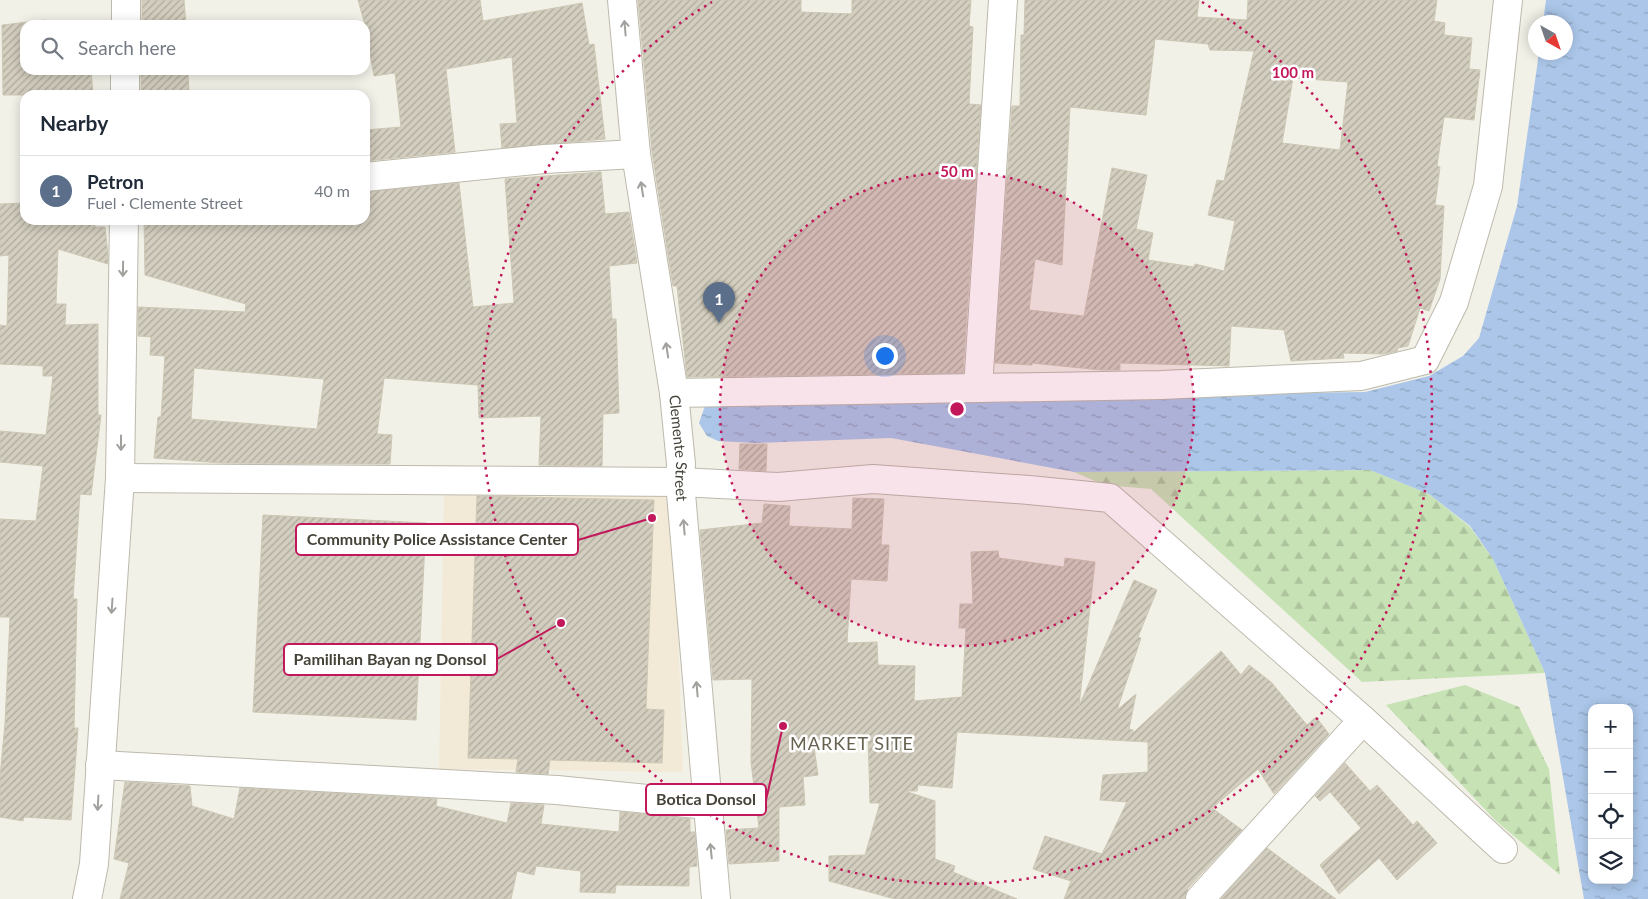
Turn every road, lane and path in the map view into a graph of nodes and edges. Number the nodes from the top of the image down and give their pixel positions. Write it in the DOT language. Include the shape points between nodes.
graph roads {
  1 [pos="126,0"];
  2 [pos="622,0"];
  3 [pos="1004,0"];
  4 [pos="1508,0"];
  5 [pos="126,20"];
  6 [pos="125,75"];
  7 [pos="125,90"];
  8 [pos="636,154"];
  9 [pos="370,176"];
  10 [pos="124,225"];
  11 [pos="978,388"];
  12 [pos="676,404"];
  13 [pos="681,473"];
  14 [pos="120,478"];
  15 [pos="1363,720"];
  16 [pos="100,765"];
  17 [pos="707,805"];
  18 [pos="1503,849"];
  19 [pos="87,899"];
  20 [pos="716,899"];
  21 [pos="1200,899"];
  1 -- 5 [label="street"];
  8 -- 2 [label="street, Clemente Street, one-way"];
  3 -- 11 [label="street"];
  4 -- 11 [label="street" via="1488,186 1454,302 1425,360 1361,376 1161,385"];
  6 -- 7 [label="street"];
  8 -- 9 [label="street" via="544,159"];
  12 -- 8 [label="street, Clemente Street, one-way"];
  10 -- 14 [label="street, one-way"];
  11 -- 12 [label="street"];
  12 -- 13 [label="street, Clemente Street"];
  13 -- 14 [label="street"];
  13 -- 15 [label="street" via="778,487 873,478 1110,498"];
  17 -- 13 [label="street, Clemente Street, one-way"];
  14 -- 16 [label="street, one-way"];
  15 -- 18 [label="street"];
  15 -- 21 [label="street"];
  16 -- 17 [label="street" via="557,790"];
  16 -- 19 [label="street, one-way" via="94,864"];
  20 -- 17 [label="street, Clemente Street, one-way"];
}
